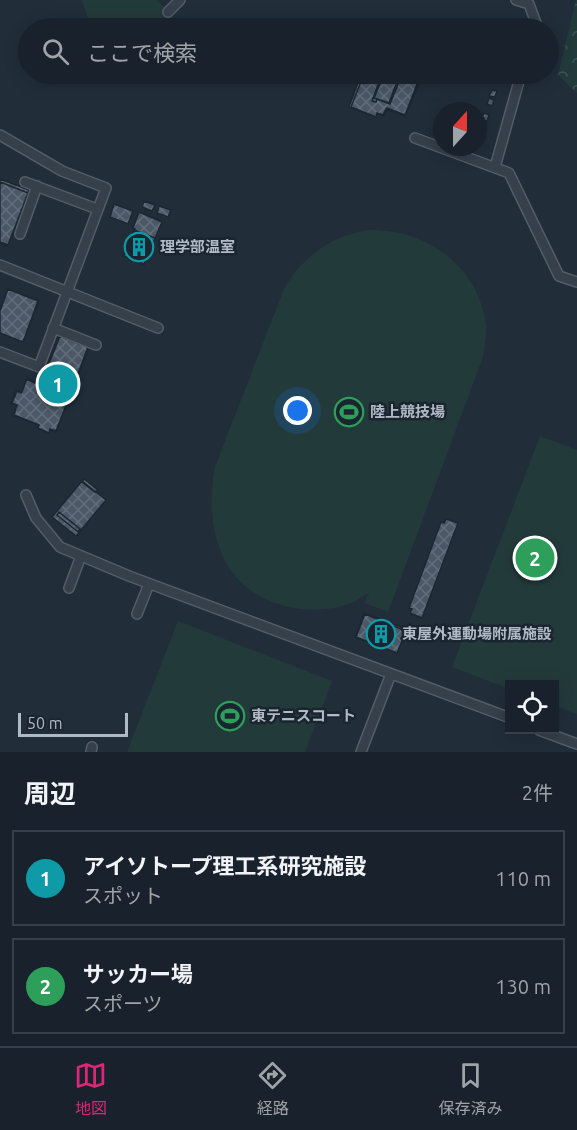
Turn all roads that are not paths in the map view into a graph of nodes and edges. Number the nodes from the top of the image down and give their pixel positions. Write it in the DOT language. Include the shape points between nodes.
graph roads {
  1 [pos="180,0"];
  2 [pos="516,0"];
  3 [pos="168,12"];
  4 [pos="534,18"];
  5 [pos="518,84"];
  6 [pos="0,135"];
  7 [pos="415,138"];
  8 [pos="495,167"];
  9 [pos="25,182"];
  10 [pos="37,186"];
  11 [pos="97,209"];
  12 [pos="20,234"];
  13 [pos="0,265"];
  14 [pos="577,282"];
  15 [pos="68,291"];
  16 [pos="53,328"];
  17 [pos="158,328"];
  18 [pos="96,345"];
  19 [pos="0,352"];
  20 [pos="26,495"];
  21 [pos="81,556"];
  22 [pos="149,584"];
  23 [pos="69,588"];
  24 [pos="137,614"];
  25 [pos="391,674"];
  26 [pos="505,716"];
  27 [pos="552,734"];
  28 [pos="577,744"];
  29 [pos="361,752"];
  1 -- 3 [label="lane"];
  2 -- 4 [label="lane" via="528,4"];
  5 -- 8 [label="lane"];
  6 -- 11 [label="lane" via="62,171 106,188"];
  7 -- 8 [label="lane"];
  8 -- 14 [label="lane" via="509,173 559,276"];
  9 -- 10 [label="lane"];
  10 -- 11 [label="lane"];
  10 -- 12 [label="lane"];
  11 -- 15 [label="lane"];
  13 -- 15 [label="lane"];
  15 -- 16 [label="lane"];
  15 -- 17 [label="lane"];
  16 -- 18 [label="lane"];
  16 -- 19 [label="lane" via="39,367"];
  20 -- 21 [label="lane" via="36,518 60,547"];
  21 -- 22 [label="lane"];
  21 -- 23 [label="lane"];
  22 -- 24 [label="lane"];
  22 -- 25 [label="lane"];
  25 -- 26 [label="lane"];
  25 -- 29 [label="lane"];
  27 -- 28 [label="lane"];
}
